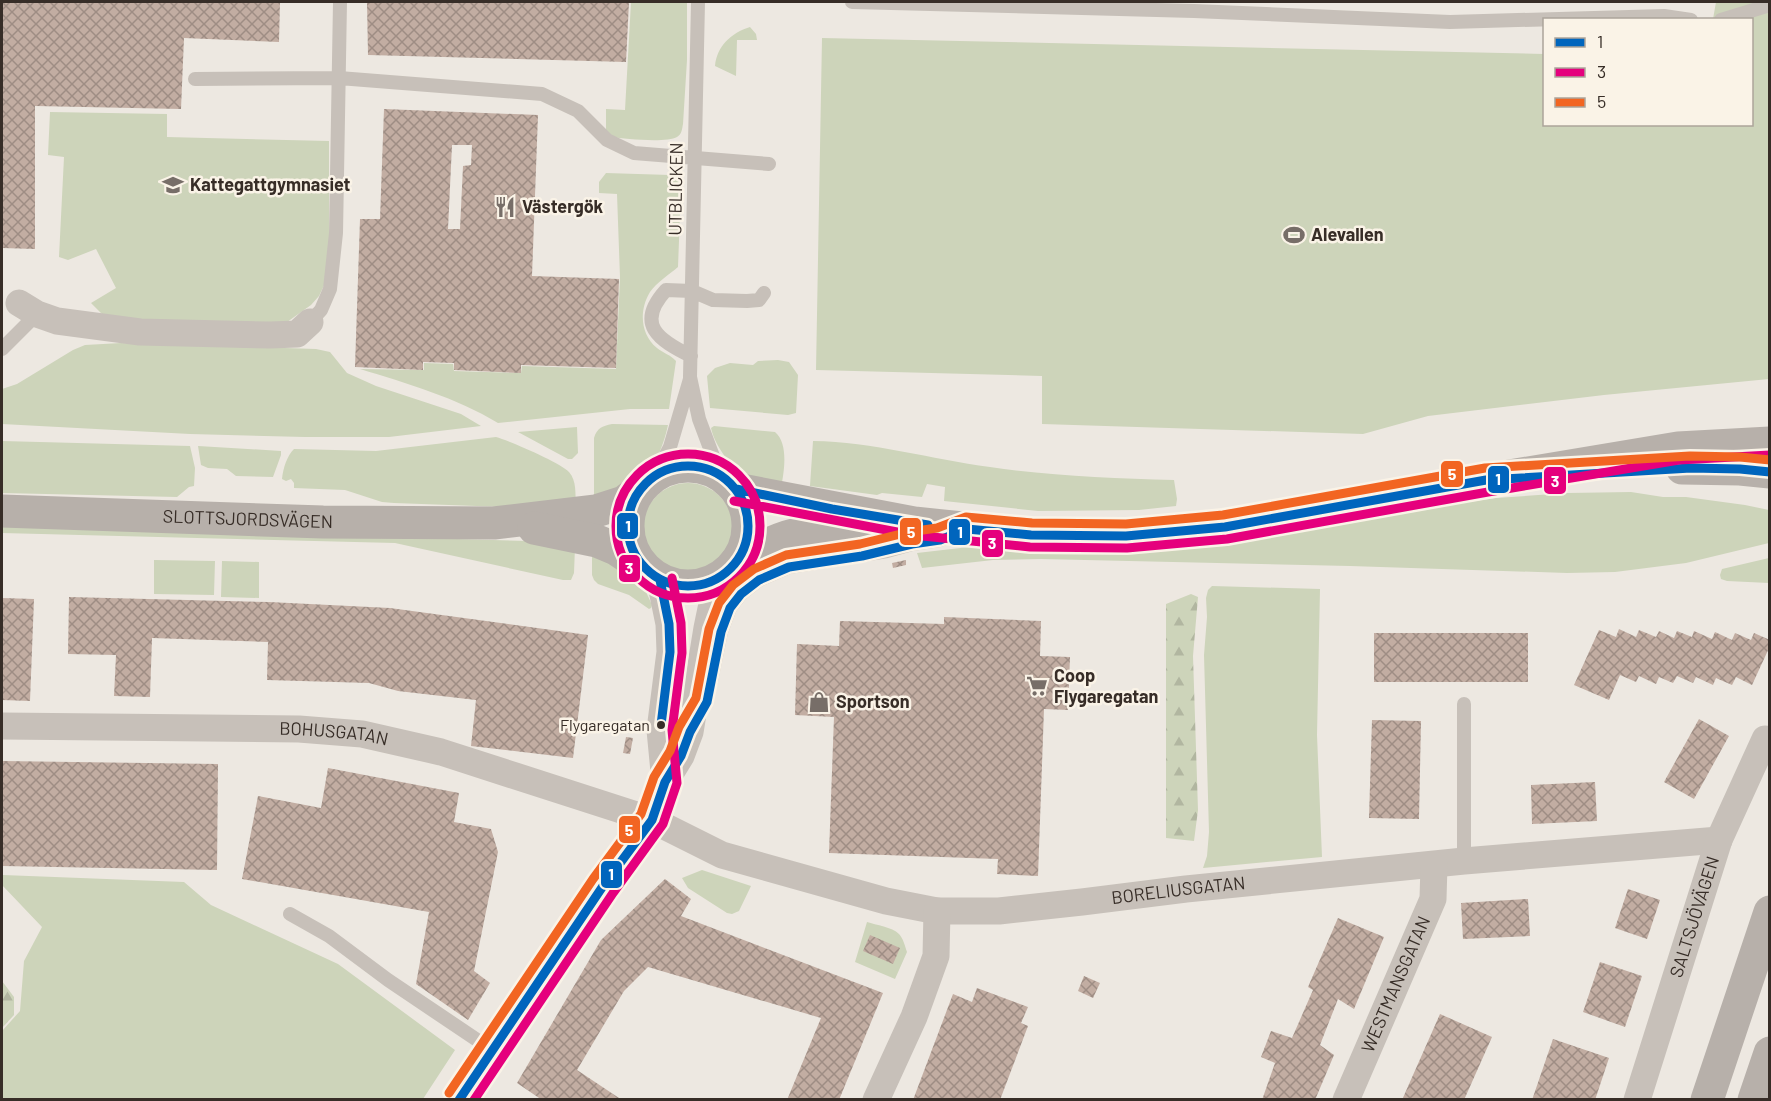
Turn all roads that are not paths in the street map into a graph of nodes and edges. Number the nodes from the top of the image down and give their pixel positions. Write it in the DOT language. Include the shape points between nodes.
graph roads {
  1 [pos="340,2"];
  2 [pos="698,2"];
  3 [pos="852,2"];
  4 [pos="1770,5"];
  5 [pos="1593,18"];
  6 [pos="1678,18"];
  7 [pos="1728,18"];
  8 [pos="1543,19"];
  9 [pos="339,78"];
  10 [pos="195,79"];
  11 [pos="695,158"];
  12 [pos="769,164"];
  13 [pos="692,291"];
  14 [pos="764,293"];
  15 [pos="28,308"];
  16 [pos="310,322"];
  17 [pos="2,350"];
  18 [pos="691,356"];
  19 [pos="690,377"];
  20 [pos="1770,443"];
  21 [pos="1760,474"];
  22 [pos="1486,480"];
  23 [pos="728,482"];
  24 [pos="647,483"];
  25 [pos="2,511"];
  26 [pos="494,523"];
  27 [pos="914,524"];
  28 [pos="968,529"];
  29 [pos="729,569"];
  30 [pos="652,574"];
  31 [pos="1464,704"];
  32 [pos="2,726"];
  33 [pos="690,732"];
  34 [pos="1765,739"];
  35 [pos="664,782"];
  36 [pos="652,819"];
  37 [pos="1719,840"];
  38 [pos="1464,861"];
  39 [pos="1434,865"];
  40 [pos="937,911"];
  41 [pos="1770,912"];
  42 [pos="290,914"];
  43 [pos="492,1050"];
  44 [pos="1770,1053"];
  45 [pos="459,1100"];
  46 [pos="876,1100"];
  47 [pos="1346,1100"];
  48 [pos="1637,1100"];
  49 [pos="1707,1100"];
  50 [pos="1754,1100"];
  1 -- 9 [label="lane"];
  2 -- 11 [label="lane, UTBLICKEN"];
  3 -- 8 [label="lane" via="1450,22"];
  4 -- 7 [label="lane"];
  5 -- 6 [label="lane"];
  9 -- 10 [label="lane"];
  9 -- 11 [label="lane" via="542,94 578,111 607,140 634,153"];
  9 -- 16 [label="lane" via="336,233 330,290"];
  11 -- 12 [label="lane"];
  11 -- 13 [label="lane, UTBLICKEN"];
  13 -- 14 [label="lane" via="713,300 747,301 759,300"];
  13 -- 18 [label="lane, UTBLICKEN"];
  13 -- 18 [label="lane" via="666,290 655,302 651,318 656,334"];
  15 -- 16 [label="street" via="57,321 151,332 297,334"];
  15 -- 17 [label="lane"];
  18 -- 19 [label="lane, UTBLICKEN"];
  19 -- 23 [label="lane" via="699,419"];
  19 -- 24 [label="lane" via="670,447"];
  20 -- 22 [label="main road, SLOTTSJORDSVÄGEN" via="1678,448"];
  21 -- 22 [label="main road, SLOTTSJORDSVÄGEN" via="1692,468"];
  22 -- 28 [label="main road, SLOTTSJORDSVÄGEN" via="1225,527 1126,536 1031,535"];
  23 -- 24 [label="main road, SLOTTSJORDSVÄGEN" via="705,468 688,466 672,468"];
  23 -- 27 [label="main road, SLOTTSJORDSVÄGEN"];
  23 -- 29 [label="main road" via="744,502 749,525 745,548"];
  24 -- 26 [label="main road, SLOTTSJORDSVÄGEN" via="624,502 596,511"];
  24 -- 30 [label="main road" via="630,510 627,530 632,550"];
  25 -- 26 [label="main road, SLOTTSJORDSVÄGEN" via="323,522"];
  26 -- 30 [label="main road, SLOTTSJORDSVÄGEN" via="597,542 616,549"];
  27 -- 28 [label="main road, SLOTTSJORDSVÄGEN"];
  27 -- 29 [label="main road, SLOTTSJORDSVÄGEN" via="850,525 804,532 766,545"];
  28 -- 33 [label="lane" via="940,540 789,567 759,580 729,608 707,702"];
  29 -- 30 [label="main road, SLOTTSJORDSVÄGEN" via="691,587 670,584"];
  29 -- 33 [label="street" via="713,599"];
  30 -- 35 [label="street" via="669,624 670,652 660,730"];
  31 -- 38 [label="lane"];
  32 -- 36 [label="street, BOHUSGATAN" via="300,729 362,734 441,752"];
  33 -- 35 [label="street" via="681,756"];
  34 -- 37 [label="street, SALTSJÖVÄGEN"];
  35 -- 36 [label="street"];
  36 -- 40 [label="street, BORELIUSGATAN" via="722,855 886,901"];
  36 -- 43 [label="street"];
  37 -- 38 [label="street, BORELIUSGATAN"];
  37 -- 48 [label="street, SALTSJÖVÄGEN"];
  38 -- 39 [label="street, BORELIUSGATAN"];
  39 -- 40 [label="street, BORELIUSGATAN" via="999,911"];
  39 -- 47 [label="street, WESTMANSGATAN" via="1433,899"];
  40 -- 46 [label="street" via="936,956 914,1017"];
  41 -- 49 [label="main road"];
  42 -- 43 [label="lane" via="329,936"];
  43 -- 45 [label="street"];
  44 -- 50 [label="main road"];
}
